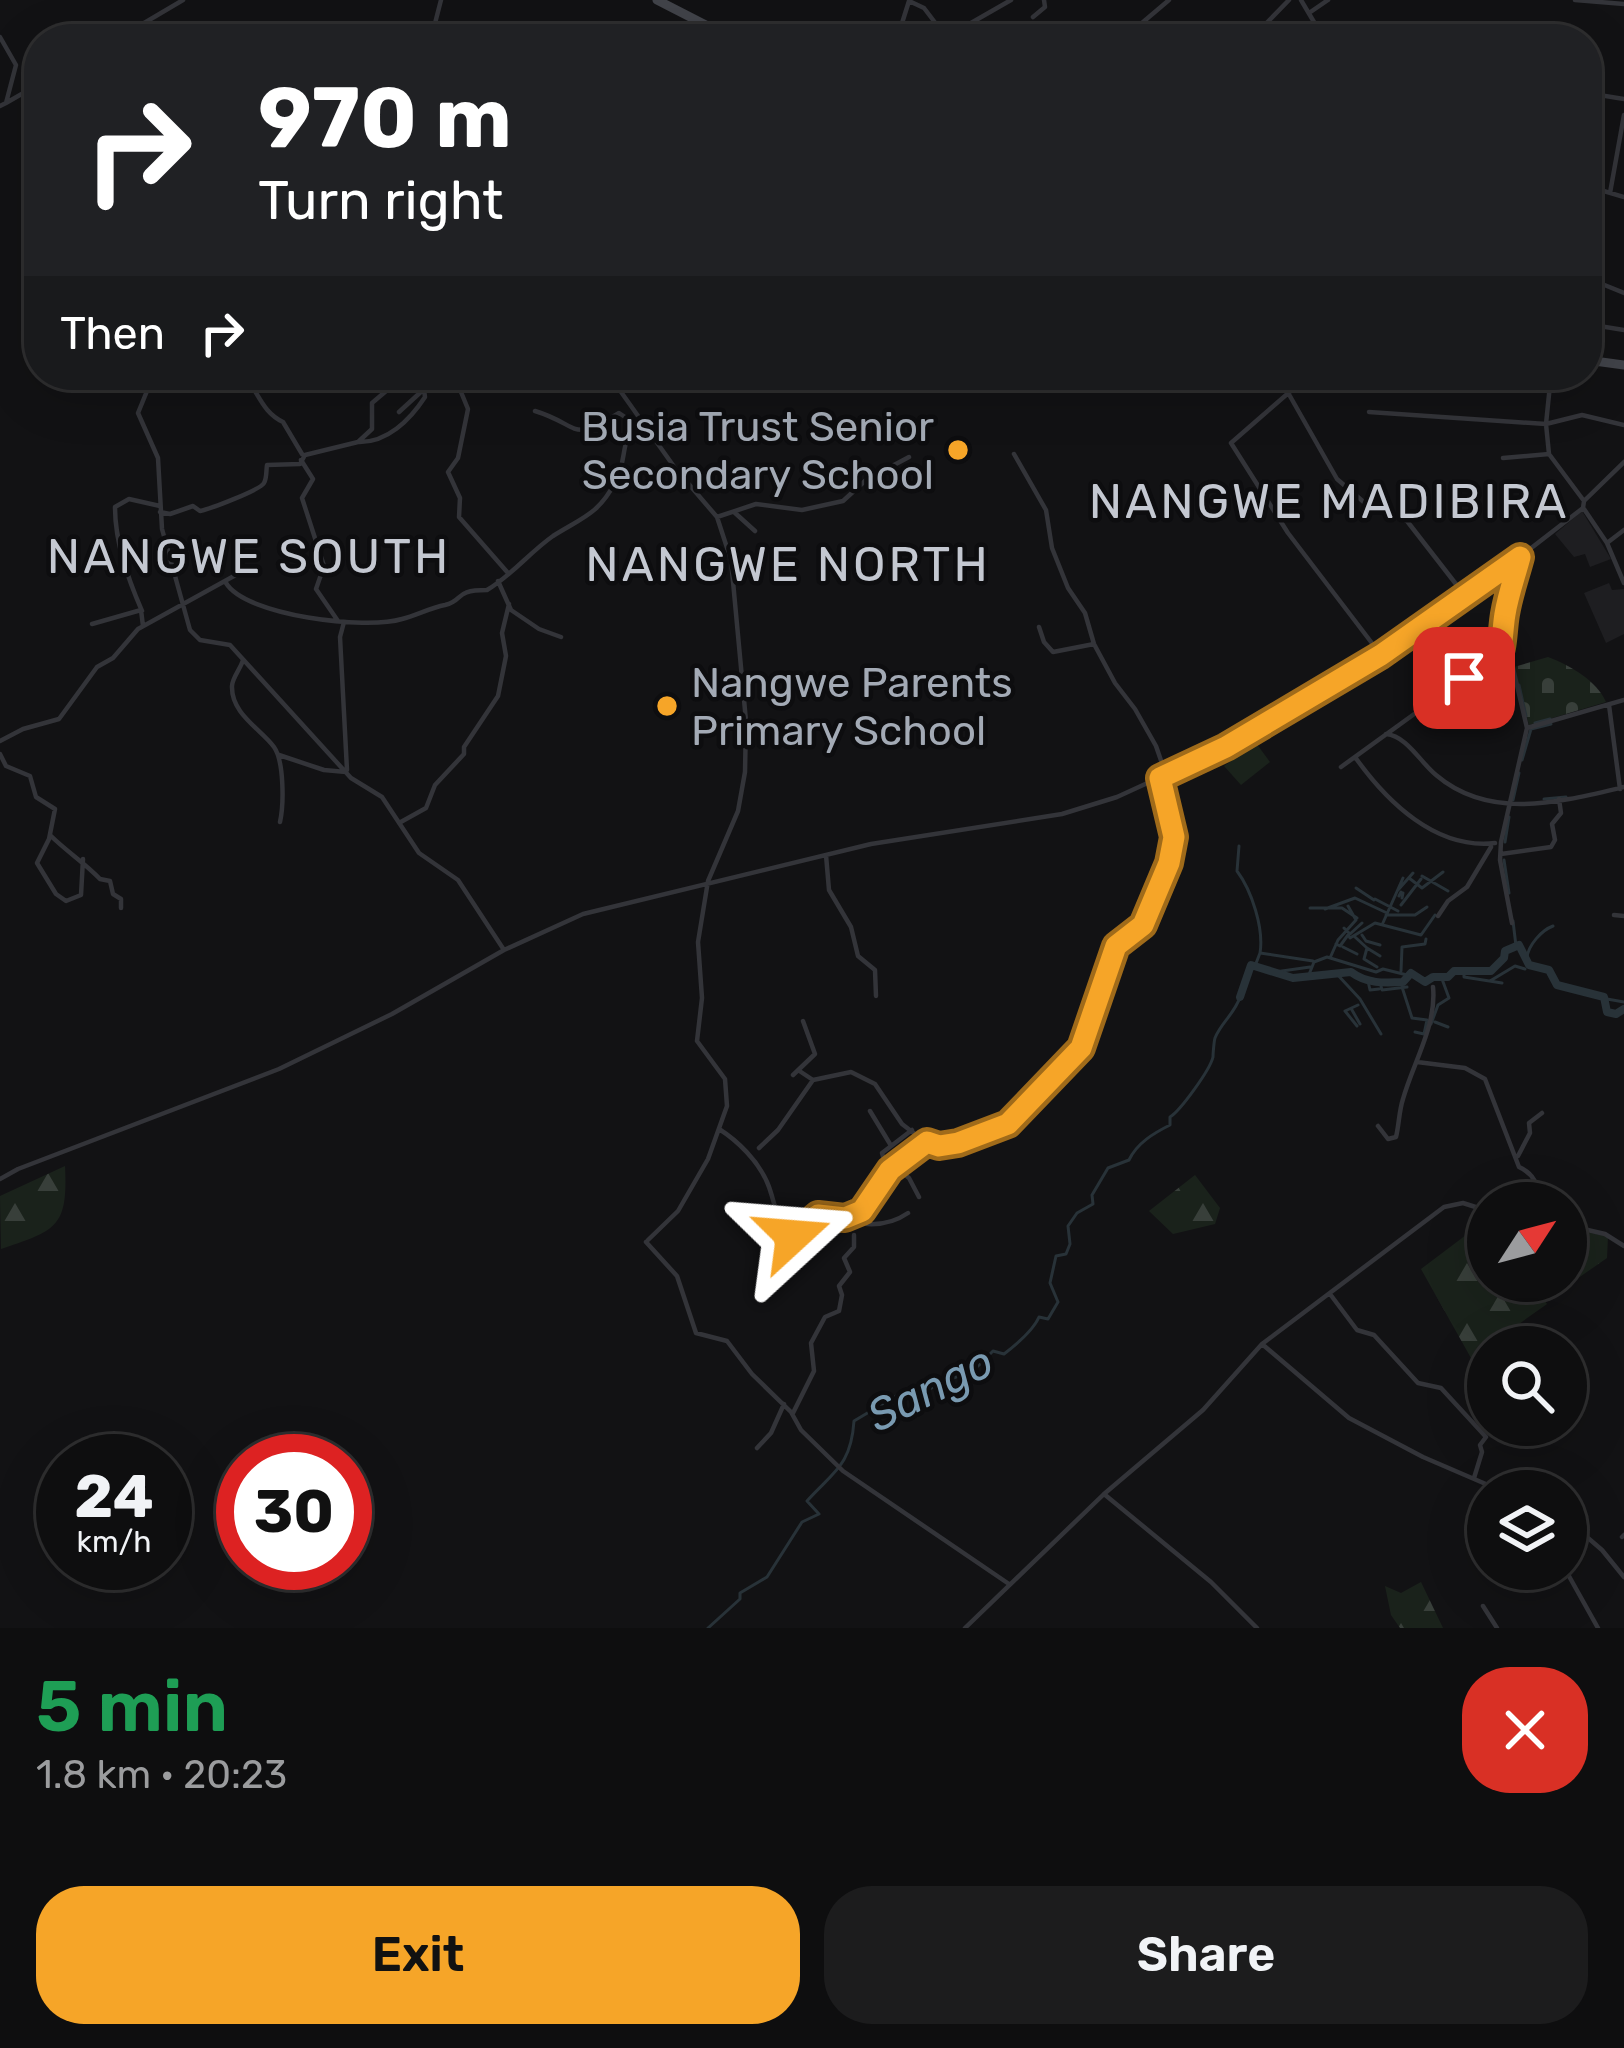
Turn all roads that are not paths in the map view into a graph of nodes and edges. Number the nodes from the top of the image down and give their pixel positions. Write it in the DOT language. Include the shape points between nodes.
graph roads {
  1 [pos="182,0"];
  2 [pos="657,0"];
  3 [pos="1011,0"];
  4 [pos="1044,0"];
  5 [pos="1169,0"];
  6 [pos="1289,0"];
  7 [pos="1301,0"];
  8 [pos="1328,0"];
  9 [pos="1575,0"];
  10 [pos="1614,2"];
  11 [pos="1624,4"];
  12 [pos="1309,13"];
  13 [pos="1033,17"];
  14 [pos="142,24"];
  15 [pos="704,24"];
  16 [pos="902,24"];
  17 [pos="935,24"];
  18 [pos="969,24"];
  19 [pos="1141,24"];
  20 [pos="1266,24"];
  21 [pos="1315,24"];
  22 [pos="0,37"];
  23 [pos="3,104"];
  24 [pos="1624,116"];
  25 [pos="1602,191"];
  26 [pos="1610,193"];
  27 [pos="1624,196"];
  28 [pos="149,390"];
  29 [pos="254,390"];
  30 [pos="387,390"];
  31 [pos="423,390"];
  32 [pos="460,390"];
  33 [pos="617,390"];
  34 [pos="1286,390"];
  35 [pos="1292,390"];
  36 [pos="1549,390"];
  37 [pos="1288,394"];
  38 [pos="535,411"];
  39 [pos="398,412"];
  40 [pos="1369,412"];
  41 [pos="636,421"];
  42 [pos="1546,424"];
  43 [pos="1624,425"];
  44 [pos="358,442"];
  45 [pos="1015,454"];
  46 [pos="1549,454"];
  47 [pos="909,457"];
  48 [pos="302,458"];
  49 [pos="1503,458"];
  50 [pos="1624,462"];
  51 [pos="1583,504"];
  52 [pos="160,509"];
  53 [pos="734,512"];
  54 [pos="717,517"];
  55 [pos="1624,530"];
  56 [pos="755,531"];
  57 [pos="1607,543"];
  58 [pos="1520,557"];
  59 [pos="243,571"];
  60 [pos="508,573"];
  61 [pos="498,581"];
  62 [pos="226,583"];
  63 [pos="1624,583"];
  64 [pos="1466,597"];
  65 [pos="509,604"];
  66 [pos="181,608"];
  67 [pos="142,611"];
  68 [pos="341,622"];
  69 [pos="92,624"];
  70 [pos="143,626"];
  71 [pos="1039,627"];
  72 [pos="561,637"];
  73 [pos="1094,644"];
  74 [pos="1505,647"];
  75 [pos="1381,655"];
  76 [pos="243,660"];
  77 [pos="1624,700"];
  78 [pos="1609,704"];
  79 [pos="1398,726"];
  80 [pos="1527,728"];
  81 [pos="1386,734"];
  82 [pos="1396,735"];
  83 [pos="0,741"];
  84 [pos="0,754"];
  85 [pos="279,754"];
  86 [pos="1354,757"];
  87 [pos="1341,767"];
  88 [pos="347,773"];
  89 [pos="1163,777"];
  90 [pos="1622,788"];
  91 [pos="1559,800"];
  92 [pos="1510,807"];
  93 [pos="280,822"];
  94 [pos="399,823"];
  95 [pos="50,835"];
  96 [pos="1498,842"];
  97 [pos="1501,854"];
  98 [pos="826,855"];
  99 [pos="82,859"];
  100 [pos="708,880"];
  101 [pos="121,908"];
  102 [pos="1614,915"];
  103 [pos="1438,916"];
  104 [pos="1624,916"];
  105 [pos="1512,923"];
  106 [pos="504,950"];
  107 [pos="1433,987"];
  108 [pos="875,996"];
  109 [pos="803,1021"];
  110 [pos="1421,1059"];
  111 [pos="813,1079"];
  112 [pos="870,1111"];
  113 [pos="1541,1113"];
  114 [pos="1378,1126"];
  115 [pos="719,1130"];
  116 [pos="912,1130"];
  117 [pos="927,1142"];
  118 [pos="890,1144"];
  119 [pos="759,1148"];
  120 [pos="1516,1161"];
  121 [pos="892,1168"];
  122 [pos="0,1179"];
  123 [pos="1536,1182"];
  124 [pos="919,1197"];
  125 [pos="1467,1204"];
  126 [pos="860,1212"];
  127 [pos="908,1213"];
  128 [pos="1587,1230"];
  129 [pos="854,1235"];
  130 [pos="1624,1246"];
  131 [pos="1330,1294"];
  132 [pos="1262,1344"];
  133 [pos="783,1403"];
  134 [pos="793,1406"];
  135 [pos="795,1418"];
  136 [pos="757,1448"];
  137 [pos="1476,1470"];
  138 [pos="1467,1475"];
  139 [pos="1104,1494"];
  140 [pos="1587,1537"];
  141 [pos="1624,1577"];
  142 [pos="1009,1584"];
  143 [pos="1577,1590"];
  144 [pos="1483,1606"];
  145 [pos="965,1628"];
  146 [pos="1257,1628"];
  147 [pos="1497,1628"];
  148 [pos="1598,1628"];
  1 -- 14 [label="street"];
  2 -- 15 [label="main road"];
  3 -- 18 [label="street"];
  4 -- 13 [label="street"];
  5 -- 19 [label="street"];
  6 -- 20 [label="street"];
  7 -- 12 [label="street"];
  8 -- 12 [label="street"];
  9 -- 10 [label="street"];
  10 -- 11 [label="street"];
  12 -- 21 [label="street"];
  16 -- 17 [label="street" via="909,1"];
  22 -- 23 [label="street" via="16,65"];
  24 -- 26 [label="street"];
  25 -- 26 [label="street"];
  26 -- 27 [label="street"];
  28 -- 52 [label="street" via="138,413 158,458"];
  29 -- 48 [label="street" via="272,419 284,422"];
  30 -- 44 [label="street" via="372,403 372,429"];
  31 -- 39 [label="street"];
  31 -- 44 [label="street" via="424,401 391,434"];
  32 -- 60 [label="street" via="468,409 448,472 459,517"];
  33 -- 41 [label="street"];
  34 -- 37 [label="street"];
  35 -- 37 [label="street"];
  36 -- 42 [label="street"];
  37 -- 64 [label="street" via="1337,479 1366,504 1407,521"];
  37 -- 75 [label="street" via="1231,443"];
  38 -- 41 [label="street" via="581,431 620,413"];
  40 -- 42 [label="street"];
  41 -- 54 [label="street"];
  41 -- 60 [label="street" via="601,505"];
  42 -- 43 [label="street" via="1582,415"];
  42 -- 46 [label="street"];
  44 -- 48 [label="street"];
  45 -- 73 [label="street" via="1046,510 1061,574"];
  46 -- 49 [label="street"];
  46 -- 51 [label="street"];
  47 -- 53 [label="street" via="843,501"];
  48 -- 52 [label="street" via="265,466 259,487 208,510"];
  48 -- 68 [label="street" via="313,479 302,499 324,566 316,589"];
  50 -- 51 [label="street"];
  51 -- 57 [label="street"];
  51 -- 58 [label="street"];
  52 -- 66 [label="street"];
  52 -- 67 [label="street" via="129,499 115,507 115,534"];
  53 -- 54 [label="street"];
  53 -- 56 [label="street"];
  54 -- 100 [label="street" via="731,560 746,761 738,812"];
  55 -- 57 [label="street"];
  57 -- 63 [label="street"];
  58 -- 64 [label="street"];
  58 -- 74 [label="street"];
  59 -- 62 [label="street"];
  60 -- 61 [label="street"];
  61 -- 65 [label="street"];
  61 -- 68 [label="street" via="398,621"];
  62 -- 66 [label="street"];
  62 -- 68 [label="street" via="240,598"];
  64 -- 75 [label="street"];
  65 -- 72 [label="street"];
  65 -- 94 [label="street" via="495,701 426,808"];
  66 -- 70 [label="street"];
  66 -- 76 [label="street" via="195,638 226,643"];
  67 -- 69 [label="street"];
  67 -- 70 [label="street"];
  68 -- 88 [label="street"];
  70 -- 83 [label="street" via="58,719"];
  71 -- 73 [label="street" via="1053,652"];
  73 -- 89 [label="street" via="1136,709"];
  74 -- 79 [label="street" via="1477,677 1464,678"];
  74 -- 80 [label="street"];
  75 -- 89 [label="street"];
  76 -- 85 [label="street" via="231,683 236,705"];
  76 -- 88 [label="street"];
  77 -- 78 [label="street"];
  78 -- 80 [label="street"];
  78 -- 90 [label="street"];
  79 -- 81 [label="street"];
  79 -- 82 [label="street"];
  80 -- 92 [label="street"];
  81 -- 82 [label="street"];
  81 -- 86 [label="street"];
  82 -- 92 [label="street" via="1461,793"];
  84 -- 95 [label="street" via="55,808"];
  85 -- 88 [label="street"];
  85 -- 93 [label="street"];
  86 -- 87 [label="street"];
  86 -- 96 [label="street" via="1419,822 1462,844"];
  88 -- 94 [label="street" via="382,797"];
  89 -- 98 [label="street" via="1062,814"];
  89 -- 117 [label="street" via="1174,837 1169,863 1143,925 1116,946 1081,1048 1008,1124 958,1143"];
  90 -- 91 [label="street"];
  91 -- 92 [label="street"];
  91 -- 97 [label="street" via="1554,844"];
  92 -- 96 [label="street"];
  94 -- 106 [label="street" via="419,853 458,880"];
  95 -- 99 [label="street"];
  95 -- 99 [label="street" via="38,869 66,901 81,895"];
  96 -- 97 [label="street"];
  96 -- 103 [label="street"];
  97 -- 105 [label="street"];
  98 -- 100 [label="street"];
  98 -- 108 [label="street" via="829,890 858,956 875,970"];
  99 -- 101 [label="street" via="113,884"];
  100 -- 106 [label="street" via="583,914"];
  100 -- 115 [label="street" via="697,1041 728,1089"];
  102 -- 104 [label="street"];
  106 -- 122 [label="street" via="312,1054"];
  107 -- 110 [label="street"];
  109 -- 111 [label="street" via="815,1054 795,1072"];
  110 -- 114 [label="street" via="1396,1137"];
  110 -- 120 [label="street" via="1485,1079"];
  111 -- 116 [label="street" via="850,1072 875,1084"];
  111 -- 119 [label="street"];
  112 -- 118 [label="street"];
  113 -- 120 [label="street" via="1529,1123"];
  115 -- 126 [label="street" via="742,1146 768,1183 788,1234 818,1215"];
  115 -- 133 [label="street" via="676,1215 647,1241 676,1276 696,1333 723,1337"];
  116 -- 117 [label="street"];
  116 -- 118 [label="street"];
  117 -- 121 [label="street"];
  118 -- 121 [label="street" via="882,1157"];
  120 -- 123 [label="street"];
  121 -- 124 [label="street"];
  121 -- 126 [label="street"];
  125 -- 131 [label="street" via="1444,1207"];
  126 -- 127 [label="street" via="875,1225"];
  128 -- 130 [label="street"];
  129 -- 134 [label="street" via="839,1311 825,1317 811,1343 814,1371"];
  131 -- 132 [label="street"];
  131 -- 137 [label="street" via="1357,1330 1374,1335 1418,1383 1441,1388 1486,1437"];
  132 -- 138 [label="street" via="1349,1418"];
  132 -- 139 [label="street" via="1203,1410"];
  133 -- 134 [label="street"];
  133 -- 135 [label="street"];
  133 -- 136 [label="street"];
  134 -- 135 [label="street"];
  135 -- 142 [label="street" via="842,1468"];
  139 -- 142 [label="street"];
  139 -- 146 [label="street"];
  140 -- 141 [label="street"];
  142 -- 145 [label="street"];
  143 -- 148 [label="street"];
  144 -- 147 [label="street"];
}
